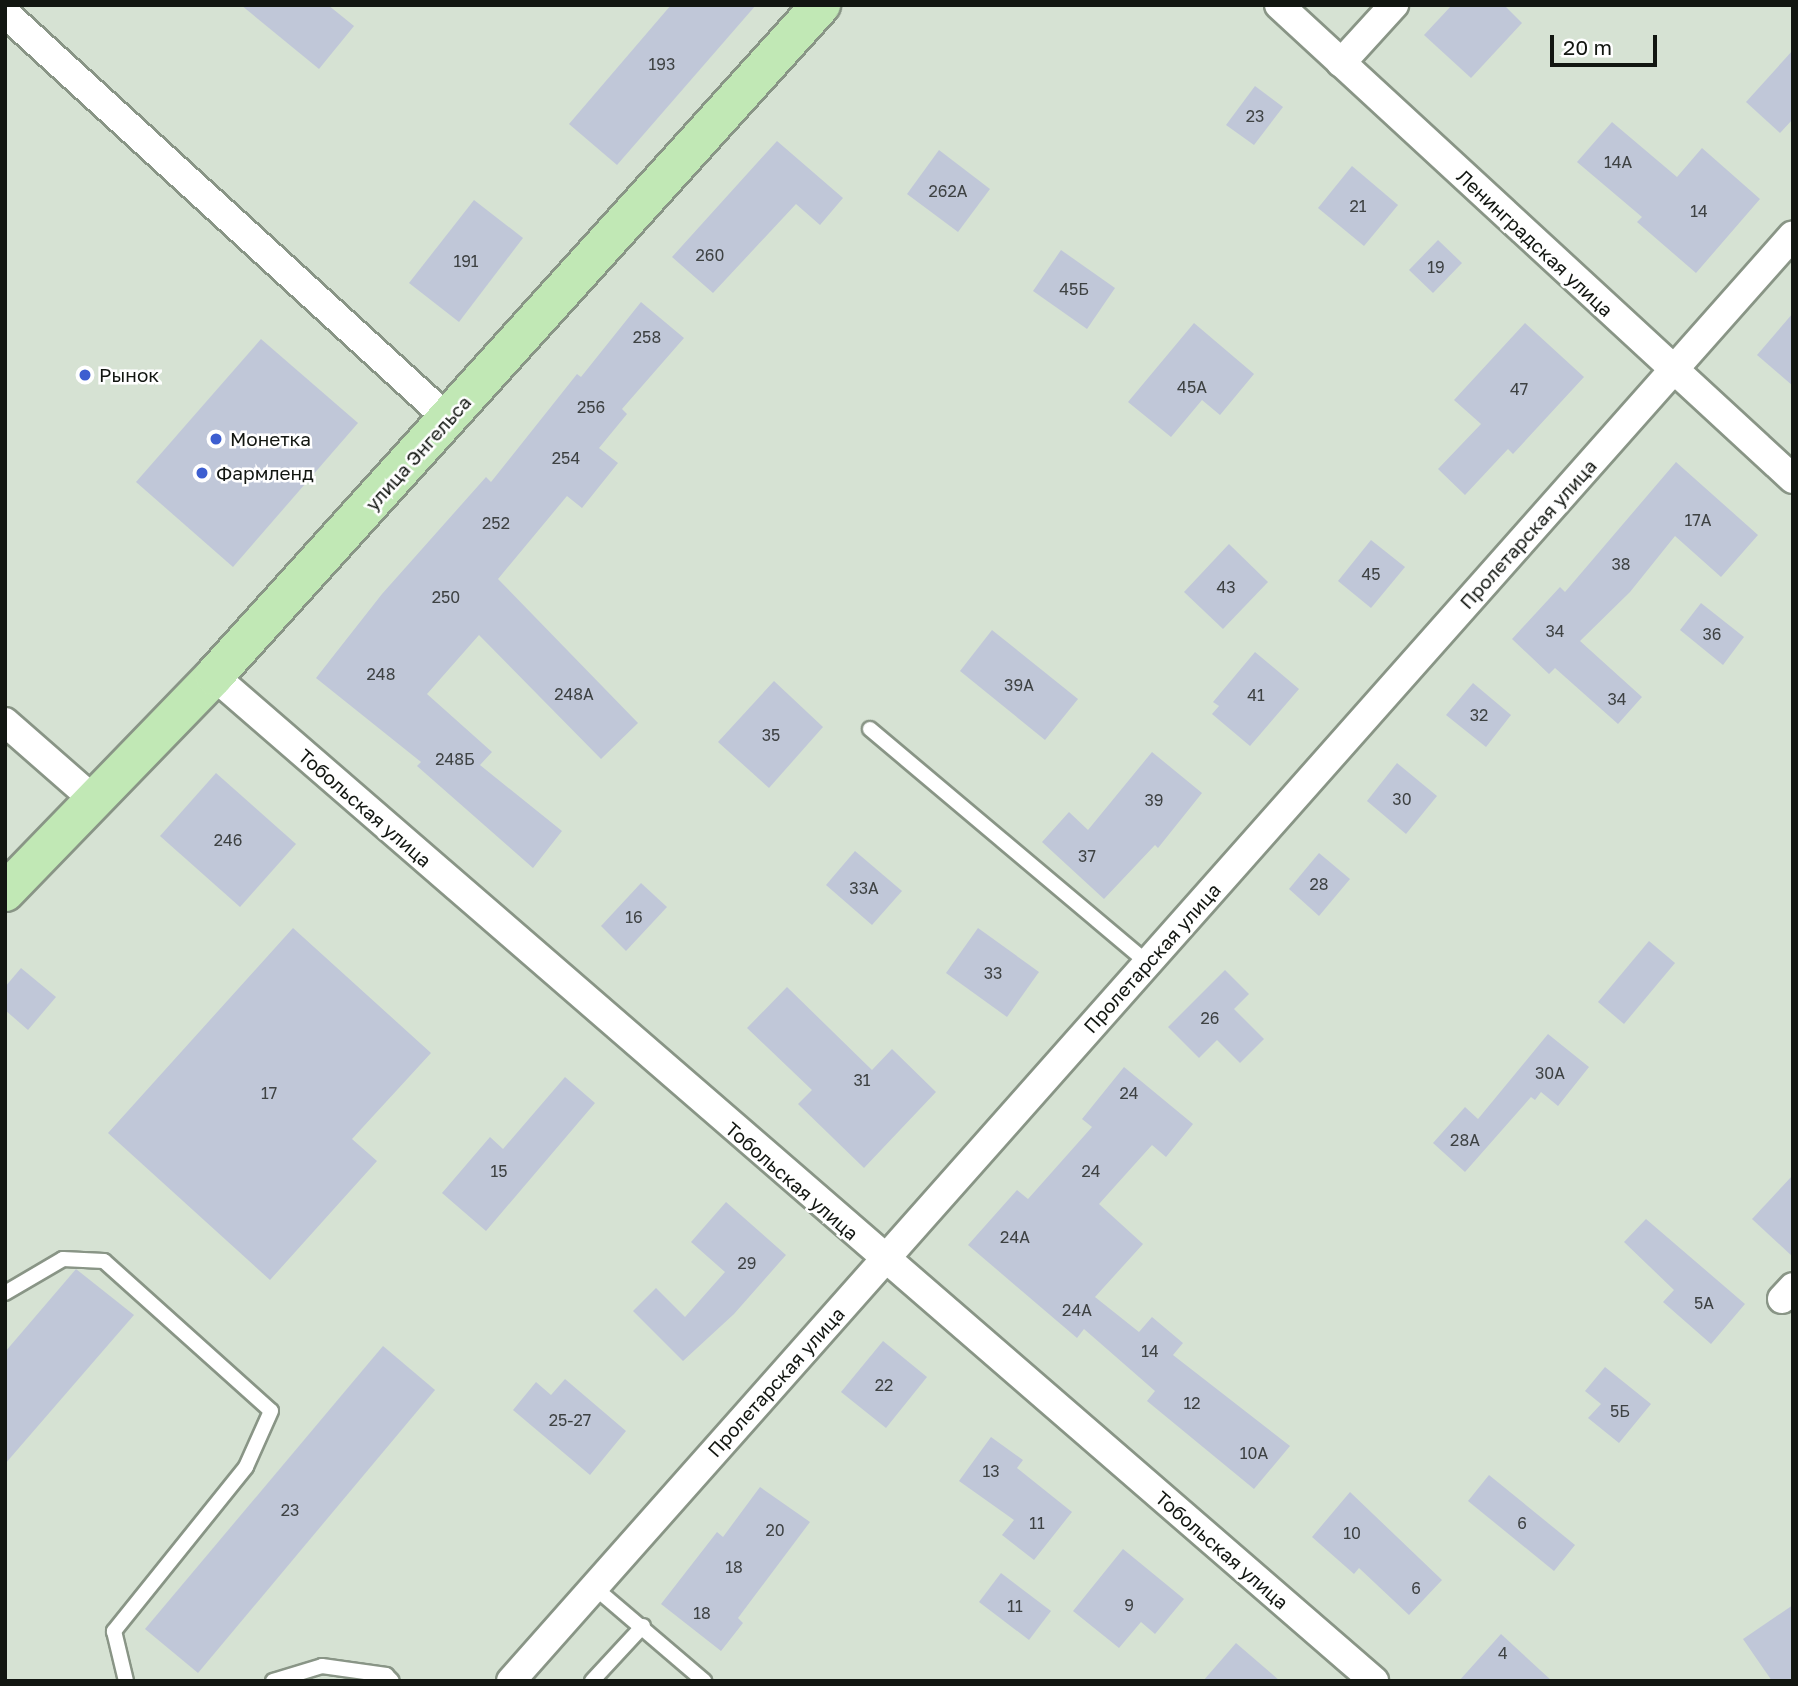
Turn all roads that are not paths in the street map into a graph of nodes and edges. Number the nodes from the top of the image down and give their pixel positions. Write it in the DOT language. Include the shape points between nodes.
graph roads {
  1 [pos="821,5"];
  2 [pos="1279,5"];
  3 [pos="1394,5"];
  4 [pos="5,13"];
  5 [pos="1341,63"];
  6 [pos="1793,235"];
  7 [pos="1673,370"];
  8 [pos="448,419"];
  9 [pos="1793,479"];
  10 [pos="214,676"];
  11 [pos="5,722"];
  12 [pos="870,729"];
  13 [pos="94,800"];
  14 [pos="5,892"];
  15 [pos="1148,963"];
  16 [pos="884,1261"];
  17 [pos="5,1293"];
  18 [pos="594,1587"];
  19 [pos="643,1626"];
  20 [pos="127,1681"];
  21 [pos="273,1681"];
  22 [pos="392,1681"];
  23 [pos="511,1681"];
  24 [pos="592,1681"];
  25 [pos="704,1681"];
  26 [pos="1374,1681"];
  1 -- 8 [label="main road, улица Энгельса"];
  2 -- 5 [label="street, Ленинградская улица"];
  3 -- 5 [label="street"];
  4 -- 8 [label="street"];
  5 -- 7 [label="street, Ленинградская улица"];
  6 -- 7 [label="street, Пролетарская улица"];
  7 -- 9 [label="street, Ленинградская улица"];
  7 -- 15 [label="street, Пролетарская улица"];
  8 -- 10 [label="main road, улица Энгельса"];
  10 -- 13 [label="main road, улица Энгельса"];
  10 -- 16 [label="street, Тобольская улица"];
  11 -- 13 [label="street"];
  12 -- 15 [label="lane"];
  13 -- 14 [label="main road, улица Энгельса"];
  15 -- 16 [label="street, Пролетарская улица"];
  16 -- 18 [label="street, Пролетарская улица"];
  16 -- 26 [label="street, Тобольская улица"];
  17 -- 20 [label="lane" via="64,1259 104,1261 271,1411 246,1467 114,1631"];
  18 -- 19 [label="lane"];
  18 -- 23 [label="street, Пролетарская улица"];
  19 -- 24 [label="lane"];
  19 -- 25 [label="lane"];
  21 -- 22 [label="lane" via="322,1666 386,1675"];
}
